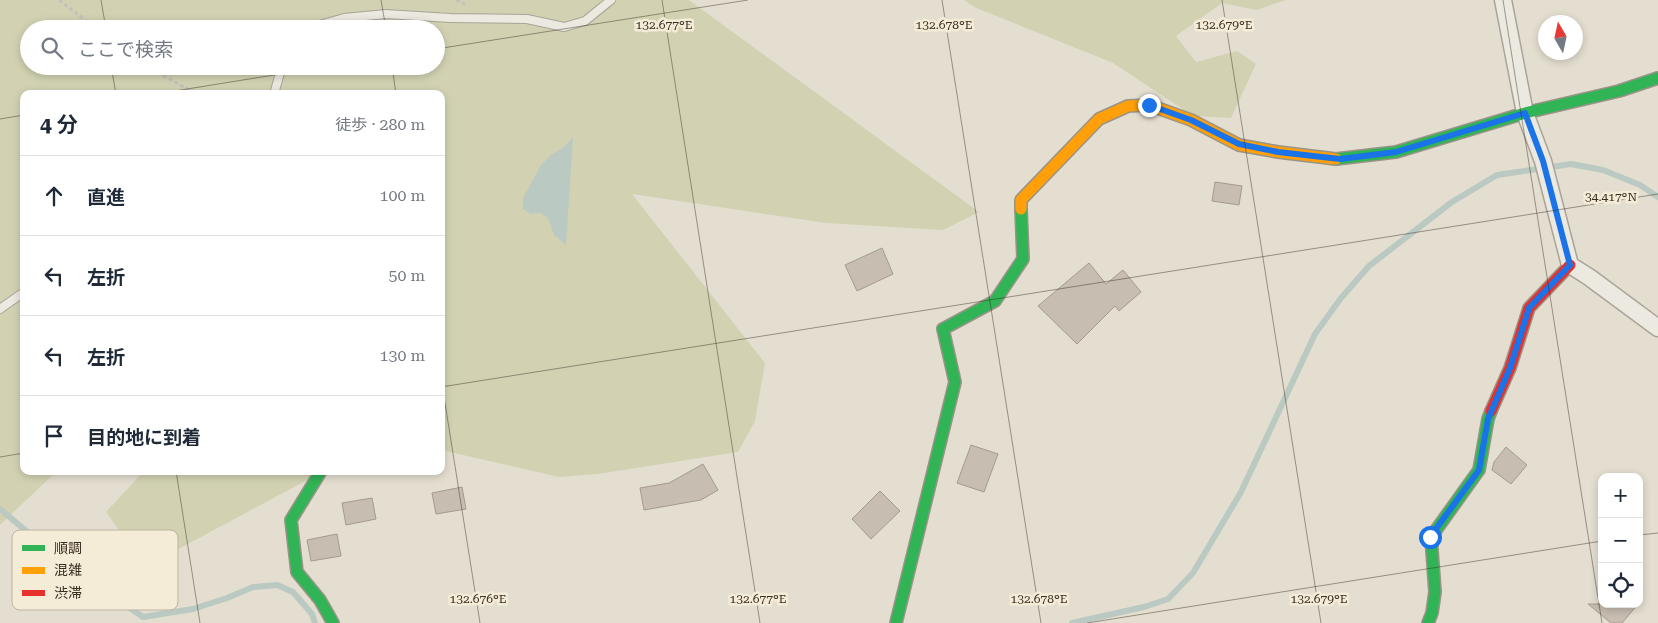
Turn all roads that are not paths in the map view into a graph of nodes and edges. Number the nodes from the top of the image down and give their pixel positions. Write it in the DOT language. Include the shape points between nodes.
graph roads {
  1 [pos="611,0"];
  2 [pos="1503,0"];
  3 [pos="337,20"];
  4 [pos="279,75"];
  5 [pos="1658,78"];
  6 [pos="275,90"];
  7 [pos="1525,113"];
  8 [pos="1570,265"];
  9 [pos="20,295"];
  10 [pos="0,309"];
  11 [pos="1658,328"];
  12 [pos="318,475"];
  13 [pos="333,623"];
  14 [pos="896,623"];
  15 [pos="1428,623"];
  1 -- 3 [label="lane" via="585,21 564,28 527,19 386,14"];
  2 -- 7 [label="street"];
  4 -- 6 [label="lane"];
  5 -- 7 [label="street" via="1619,92"];
  7 -- 8 [label="street" via="1543,161"];
  7 -- 14 [label="street" via="1396,152 1340,159 1239,144 1191,120 1149,105 1128,106 1099,119 1021,200 1023,259 995,301 942,328 955,382"];
  8 -- 11 [label="street"];
  8 -- 15 [label="street" via="1529,308 1510,368 1488,419 1479,470 1430,537 1436,595"];
  9 -- 10 [label="lane"];
  12 -- 13 [label="street" via="291,520 297,572 320,600"];
}
